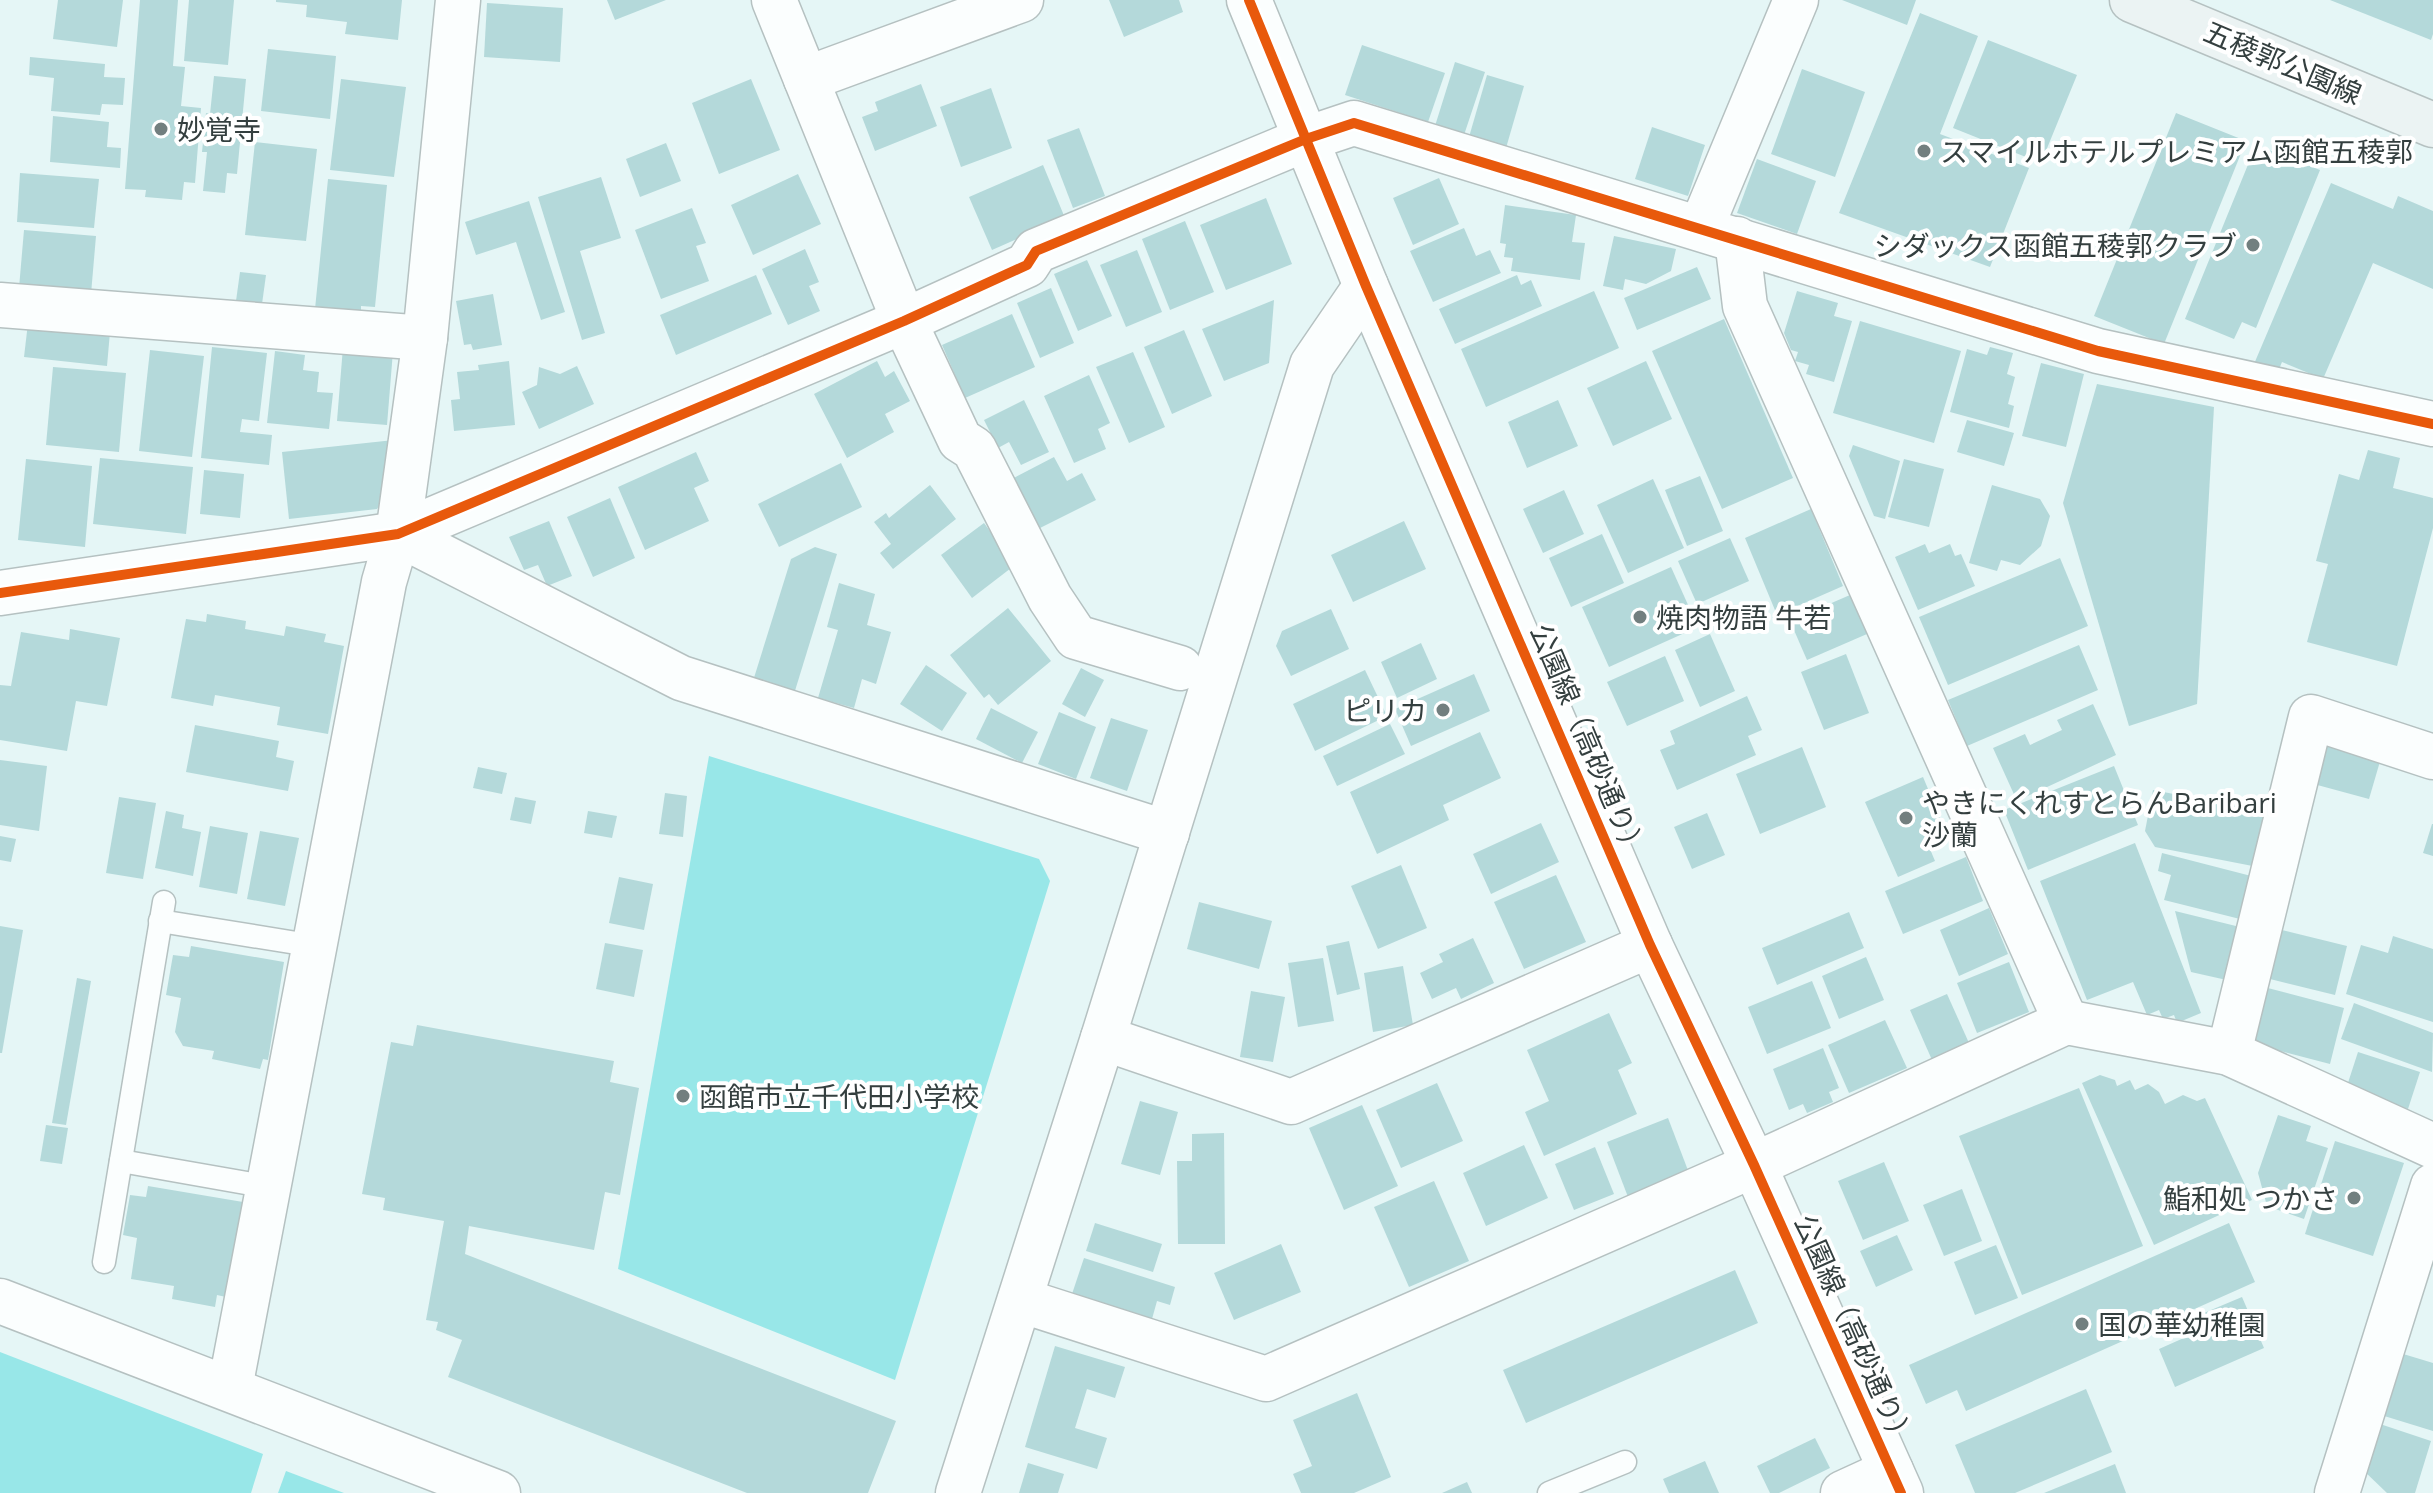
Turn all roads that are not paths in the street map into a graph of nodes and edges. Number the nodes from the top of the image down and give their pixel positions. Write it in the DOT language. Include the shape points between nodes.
graph roads {
  1 [pos="458,0"];
  2 [pos="774,0"];
  3 [pos="1021,0"];
  4 [pos="1249,0"];
  5 [pos="1796,0"];
  6 [pos="2154,4"];
  7 [pos="806,79"];
  8 [pos="2433,125"];
  9 [pos="1306,139"];
  10 [pos="1719,234"];
  11 [pos="1366,286"];
  12 [pos="0,305"];
  13 [pos="904,321"];
  14 [pos="425,338"];
  15 [pos="2433,424"];
  16 [pos="398,534"];
  17 [pos="0,593"];
  18 [pos="1180,668"];
  19 [pos="2433,757"];
  20 [pos="1167,833"];
  21 [pos="1650,945"];
  22 [pos="315,946"];
  23 [pos="2066,1022"];
  24 [pos="1103,1038"];
  25 [pos="2229,1053"];
  26 [pos="2433,1146"];
  27 [pos="121,1161"];
  28 [pos="1754,1165"];
  29 [pos="2433,1186"];
  30 [pos="269,1187"];
  31 [pos="104,1262"];
  32 [pos="1020,1300"];
  33 [pos="0,1301"];
  34 [pos="230,1388"];
  35 [pos="1625,1462"];
  36 [pos="1896,1482"];
  37 [pos="2343,1490"];
  38 [pos="498,1493"];
  39 [pos="958,1493"];
  40 [pos="1549,1493"];
  41 [pos="1843,1493"];
  1 -- 14 [label="street"];
  2 -- 7 [label="street"];
  3 -- 7 [label="street"];
  4 -- 9 [label="street, 公園線（高砂通り）"];
  5 -- 10 [label="street"];
  6 -- 8 [label="main road, 五稜郭公園線"];
  7 -- 13 [label="street"];
  9 -- 10 [label="street" via="1354,123"];
  9 -- 11 [label="street, 公園線（高砂通り）"];
  9 -- 13 [label="street" via="1036,251 1027,265"];
  10 -- 15 [label="street" via="2098,351"];
  10 -- 23 [label="street" via="1745,306"];
  11 -- 20 [label="street" via="1312,365"];
  11 -- 21 [label="street, 公園線（高砂通り）"];
  12 -- 14 [label="street"];
  13 -- 16 [label="street"];
  13 -- 18 [label="street" via="960,440 974,449 1050,598 1076,637"];
  14 -- 16 [label="street"];
  16 -- 17 [label="street"];
  16 -- 20 [label="street" via="681,678"];
  16 -- 22 [label="street" via="384,582"];
  19 -- 25 [label="street" via="2311,717"];
  20 -- 24 [label="street"];
  21 -- 24 [label="street" via="1291,1102"];
  21 -- 28 [label="street, 公園線（高砂通り）"];
  22 -- 27 [label="lane" via="162,911"];
  22 -- 30 [label="street"];
  23 -- 25 [label="street"];
  23 -- 28 [label="street"];
  24 -- 32 [label="street"];
  25 -- 26 [label="street"];
  27 -- 30 [label="lane"];
  27 -- 31 [label="lane"];
  28 -- 32 [label="street" via="1266,1379"];
  28 -- 36 [label="street, 公園線（高砂通り）"];
  29 -- 37 [label="street"];
  30 -- 34 [label="street"];
  32 -- 39 [label="street"];
  33 -- 34 [label="street"];
  34 -- 38 [label="street"];
  35 -- 40 [label="lane"];
  36 -- 41 [label="street"];
}
